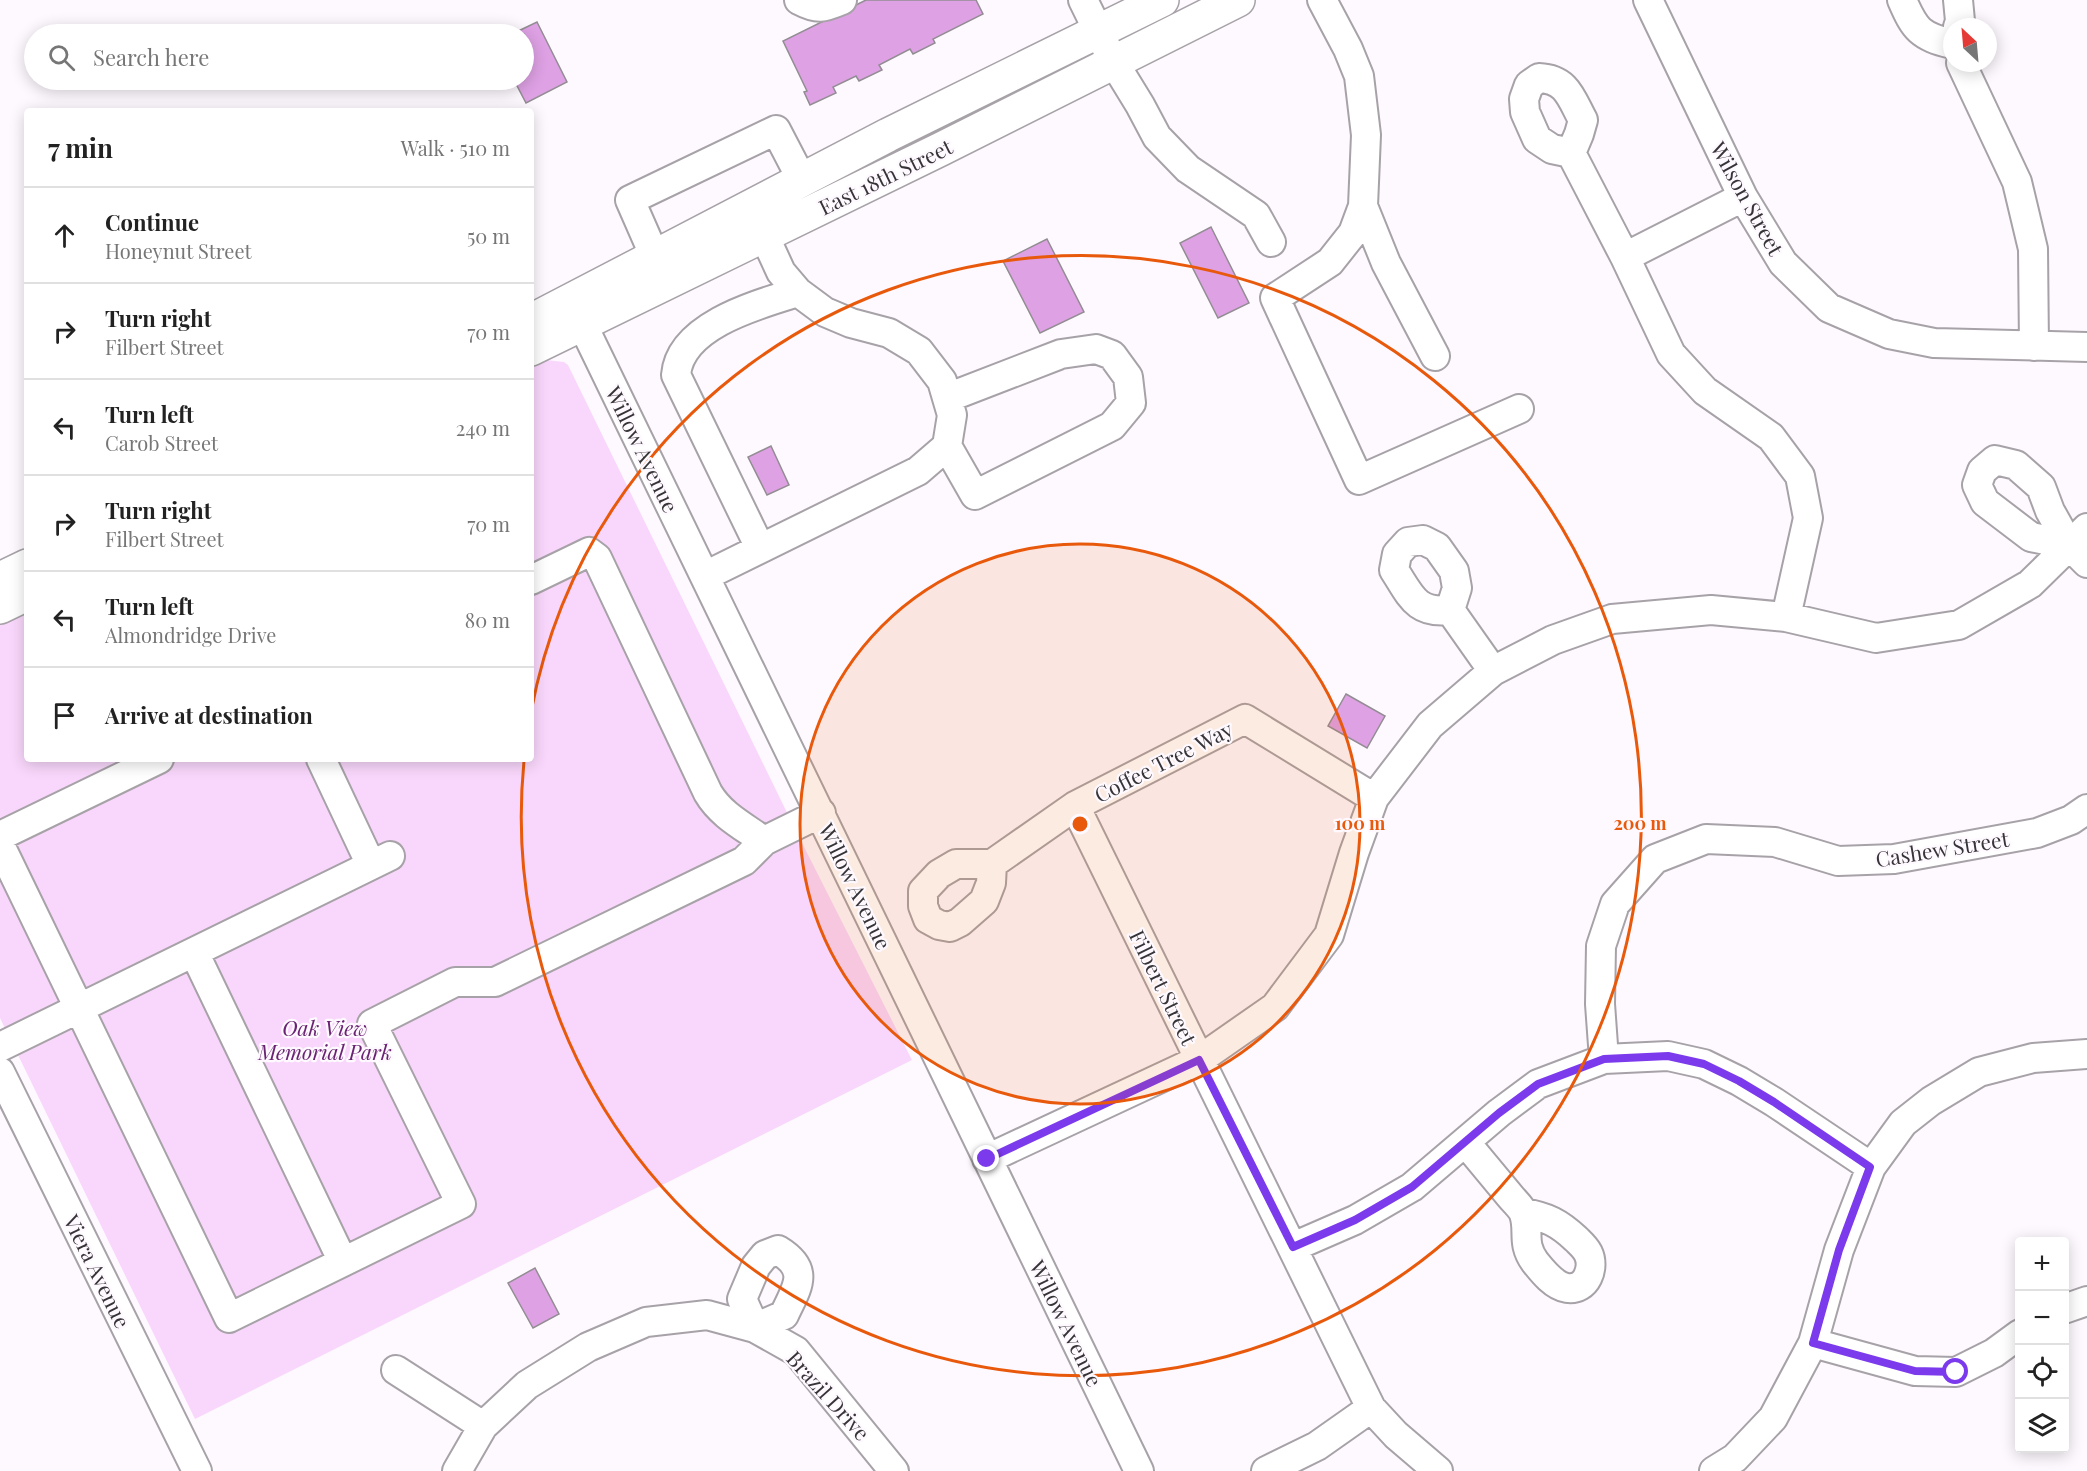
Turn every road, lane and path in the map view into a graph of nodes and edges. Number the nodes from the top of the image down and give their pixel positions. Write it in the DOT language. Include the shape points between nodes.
graph roads {
  1 [pos="799,0"];
  2 [pos="842,0"];
  3 [pos="1083,0"];
  4 [pos="1162,0"];
  5 [pos="1239,0"];
  6 [pos="1322,0"];
  7 [pos="1648,0"];
  8 [pos="1902,0"];
  9 [pos="1958,0"];
  10 [pos="1960,18"];
  11 [pos="1098,31"];
  12 [pos="1943,42"];
  13 [pos="1113,61"];
  14 [pos="1965,72"];
  15 [pos="1571,153"];
  16 [pos="802,180"];
  17 [pos="1743,197"];
  18 [pos="1363,206"];
  19 [pos="764,235"];
  20 [pos="1271,242"];
  21 [pos="655,257"];
  22 [pos="1625,257"];
  23 [pos="798,292"];
  24 [pos="577,313"];
  25 [pos="534,320"];
  26 [pos="2034,346"];
  27 [pos="534,347"];
  28 [pos="2087,347"];
  29 [pos="1435,356"];
  30 [pos="947,398"];
  31 [pos="1519,410"];
  32 [pos="947,446"];
  33 [pos="2081,545"];
  34 [pos="760,548"];
  35 [pos="24,567"];
  36 [pos="705,576"];
  37 [pos="0,579"];
  38 [pos="534,579"];
  39 [pos="24,595"];
  40 [pos="0,607"];
  41 [pos="1450,610"];
  42 [pos="1786,617"];
  43 [pos="1493,671"];
  44 [pos="153,762"];
  45 [pos="323,762"];
  46 [pos="1374,798"];
  47 [pos="1075,806"];
  48 [pos="2087,809"];
  49 [pos="821,813"];
  50 [pos="0,836"];
  51 [pos="764,841"];
  52 [pos="0,845"];
  53 [pos="992,864"];
  54 [pos="194,952"];
  55 [pos="80,1009"];
  56 [pos="0,1047"];
  57 [pos="2087,1054"];
  58 [pos="1604,1059"];
  59 [pos="1199,1060"];
  60 [pos="0,1072"];
  61 [pos="1466,1143"];
  62 [pos="987,1159"];
  63 [pos="1870,1167"];
  64 [pos="1524,1213"];
  65 [pos="1293,1247"];
  66 [pos="343,1262"];
  67 [pos="2087,1301"];
  68 [pos="2069,1307"];
  69 [pos="2015,1337"];
  70 [pos="1813,1343"];
  71 [pos="396,1370"];
  72 [pos="1371,1408"];
  73 [pos="483,1426"];
  74 [pos="197,1471"];
  75 [pos="457,1471"];
  76 [pos="894,1471"];
  77 [pos="1139,1471"];
  78 [pos="1266,1471"];
  79 [pos="1437,1471"];
  80 [pos="1714,1471"];
  1 -- 2 [label="street" via="812,7 825,7"];
  3 -- 11 [label="street"];
  4 -- 11 [label="main road, East 18th Street"];
  5 -- 13 [label="main road, East 18th Street"];
  6 -- 18 [label="street" via="1359,76 1366,135"];
  7 -- 17 [label="street, Wilson Street"];
  8 -- 12 [label="street" via="1922,33"];
  9 -- 10 [label="street"];
  11 -- 13 [label="street"];
  11 -- 16 [label="main road, East 18th Street"];
  13 -- 19 [label="main road, East 18th Street"];
  13 -- 20 [label="street" via="1157,137 1188,169 1257,215"];
  14 -- 26 [label="street" via="2017,182 2033,249"];
  15 -- 22 [label="street"];
  16 -- 21 [label="main road, East 18th Street"];
  16 -- 21 [label="street" via="776,130 630,200"];
  17 -- 22 [label="street"];
  17 -- 26 [label="street, Wilson Street" via="1783,263 1829,308 1889,334 1934,344"];
  18 -- 29 [label="street" via="1386,263"];
  18 -- 31 [label="street" via="1353,233 1330,262 1275,298 1359,480"];
  19 -- 23 [label="street" via="781,272"];
  19 -- 24 [label="main road, East 18th Street"];
  21 -- 24 [label="main road, East 18th Street"];
  22 -- 42 [label="street" via="1671,354 1705,391 1771,437 1800,476 1808,518"];
  23 -- 30 [label="street" via="825,312 889,333 919,351 942,381"];
  23 -- 34 [label="street" via="726,317 682,352 676,365 675,375"];
  24 -- 25 [label="main road, East 18th Street"];
  24 -- 27 [label="main road, East 18th Street"];
  24 -- 36 [label="street, Willow Avenue"];
  26 -- 28 [label="street, Wilson Street"];
  30 -- 32 [label="street" via="952,416"];
  30 -- 32 [label="street" via="1061,354 1096,349 1112,355 1128,377 1131,403 1112,426 975,495"];
  32 -- 34 [label="street" via="918,471"];
  33 -- 42 [label="street" via="2030,584 1959,625 1876,638"];
  34 -- 36 [label="street"];
  35 -- 37 [label="main road"];
  36 -- 49 [label="street, Willow Avenue"];
  38 -- 51 [label="street" via="589,552 597,558 712,800 726,815"];
  39 -- 40 [label="main road"];
  41 -- 43 [label="street"];
  42 -- 43 [label="street" via="1711,610 1612,619 1553,640"];
  43 -- 46 [label="street" via="1430,725"];
  44 -- 50 [label="street"];
  45 -- 54 [label="street" via="381,860"];
  46 -- 47 [label="street, Coffee Tree Way" via="1245,719"];
  46 -- 59 [label="street" via="1329,935 1275,1007"];
  47 -- 53 [label="street"];
  47 -- 59 [label="street, Filbert Street"];
  48 -- 58 [label="street, Cashew Street" via="2037,833 1894,859 1838,861 1775,842 1706,839 1655,860 1615,904 1601,946"];
  49 -- 51 [label="street"];
  49 -- 62 [label="street, Willow Avenue"];
  51 -- 66 [label="street" via="744,861 495,982 455,982 372,1024 461,1204"];
  52 -- 55 [label="street"];
  54 -- 55 [label="street"];
  54 -- 66 [label="street"];
  55 -- 56 [label="street"];
  55 -- 66 [label="street" via="229,1318"];
  57 -- 63 [label="street" via="2033,1058 1979,1072 1903,1123"];
  58 -- 61 [label="street" via="1538,1084"];
  58 -- 63 [label="street" via="1668,1056 1704,1064 1774,1102"];
  59 -- 62 [label="street"];
  59 -- 65 [label="street, Filbert Street"];
  60 -- 74 [label="street, Viera Avenue"];
  61 -- 64 [label="street"];
  61 -- 65 [label="street" via="1412,1187 1355,1220"];
  62 -- 77 [label="street, Willow Avenue"];
  63 -- 70 [label="street" via="1839,1250"];
  65 -- 72 [label="street, Filbert Street"];
  67 -- 68 [label="street"];
  69 -- 70 [label="street" via="1994,1353 1956,1372 1915,1371"];
  70 -- 80 [label="street" via="1773,1418 1735,1458"];
  71 -- 73 [label="street"];
  72 -- 78 [label="street" via="1317,1446"];
  72 -- 79 [label="street, Filbert Street"];
  73 -- 75 [label="street, Brazil Drive"];
  73 -- 76 [label="street, Brazil Drive" via="526,1386 588,1347 646,1322 707,1315 755,1328 796,1352"];
}
